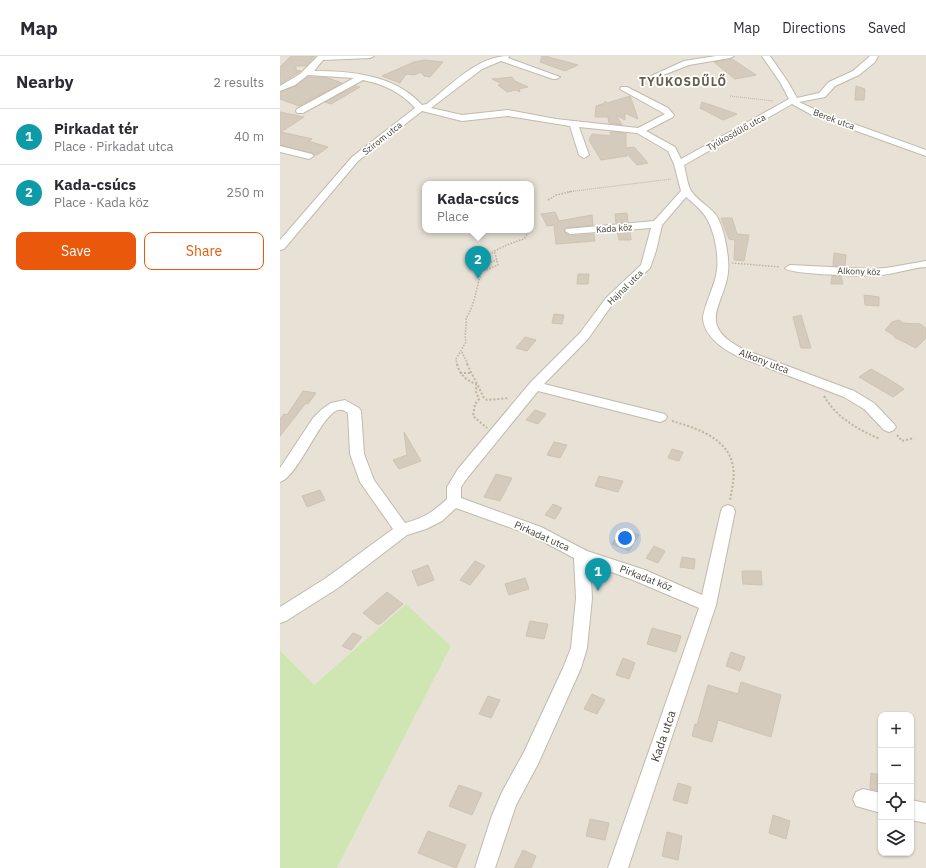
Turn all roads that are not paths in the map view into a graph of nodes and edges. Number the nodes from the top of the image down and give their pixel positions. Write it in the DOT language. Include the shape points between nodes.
graph roads {
  1 [pos="370,56"];
  2 [pos="730,56"];
  3 [pos="766,56"];
  4 [pos="874,56"];
  5 [pos="321,57"];
  6 [pos="503,57"];
  7 [pos="307,73"];
  8 [pos="653,76"];
  9 [pos="362,77"];
  10 [pos="556,77"];
  11 [pos="624,89"];
  12 [pos="280,90"];
  13 [pos="792,101"];
  14 [pos="420,108"];
  15 [pos="300,111"];
  16 [pos="574,124"];
  17 [pos="639,131"];
  18 [pos="280,149"];
  19 [pos="926,153"];
  20 [pos="584,155"];
  21 [pos="309,156"];
  22 [pos="679,164"];
  23 [pos="686,191"];
  24 [pos="657,224"];
  25 [pos="570,231"];
  26 [pos="280,247"];
  27 [pos="926,264"];
  28 [pos="790,268"];
  29 [pos="535,386"];
  30 [pos="660,417"];
  31 [pos="889,427"];
  32 [pos="280,477"];
  33 [pos="454,501"];
  34 [pos="728,511"];
  35 [pos="402,530"];
  36 [pos="582,555"];
  37 [pos="708,605"];
  38 [pos="280,616"];
  39 [pos="914,811"];
  40 [pos="926,813"];
  41 [pos="485,868"];
  42 [pos="618,868"];
  1 -- 5 [label="street"];
  2 -- 8 [label="street" via="687,63"];
  3 -- 13 [label="street" via="784,82"];
  4 -- 13 [label="street, Tyúkosdűlő utca" via="856,73 832,84 822,95"];
  5 -- 7 [label="street"];
  6 -- 10 [label="street"];
  6 -- 14 [label="street, Szirom utca" via="479,67 430,106"];
  7 -- 9 [label="street"];
  7 -- 12 [label="street"];
  9 -- 14 [label="street" via="393,86 415,100"];
  9 -- 15 [label="street"];
  11 -- 17 [label="street" via="670,115"];
  13 -- 19 [label="street, Berek utca" via="815,113"];
  13 -- 22 [label="street, Tyúkosdűlő utca"];
  14 -- 16 [label="street" via="462,118 508,113"];
  14 -- 26 [label="street, Szirom utca" via="355,159"];
  16 -- 17 [label="street"];
  16 -- 20 [label="street"];
  17 -- 22 [label="street" via="672,149"];
  18 -- 21 [label="street"];
  22 -- 23 [label="street"];
  23 -- 24 [label="street, Hajnal utca"];
  23 -- 31 [label="street, Alkony utca" via="712,217 721,246 722,275 708,318 720,340 740,353 849,394 869,406"];
  24 -- 25 [label="street, Kada köz"];
  24 -- 29 [label="street, Hajnal utca" via="652,251 646,266 610,300 584,336"];
  27 -- 28 [label="street, Alkony köz" via="880,272"];
  29 -- 30 [label="street"];
  29 -- 33 [label="street, Hajnal utca" via="463,473 454,487"];
  32 -- 35 [label="street" via="292,464 316,422 326,411 341,405 349,406 354,411 357,454 367,482"];
  33 -- 35 [label="street" via="437,517"];
  33 -- 36 [label="street, Pirkadat utca" via="536,531"];
  34 -- 37 [label="street, Kada utca"];
  35 -- 38 [label="street" via="332,583"];
  36 -- 37 [label="street, Pirkadat köz" via="639,575"];
  36 -- 41 [label="street, Pirkadat utca" via="584,598 580,648 532,758 509,799"];
  37 -- 42 [label="street, Kada utca"];
  39 -- 40 [label="street"];
}
